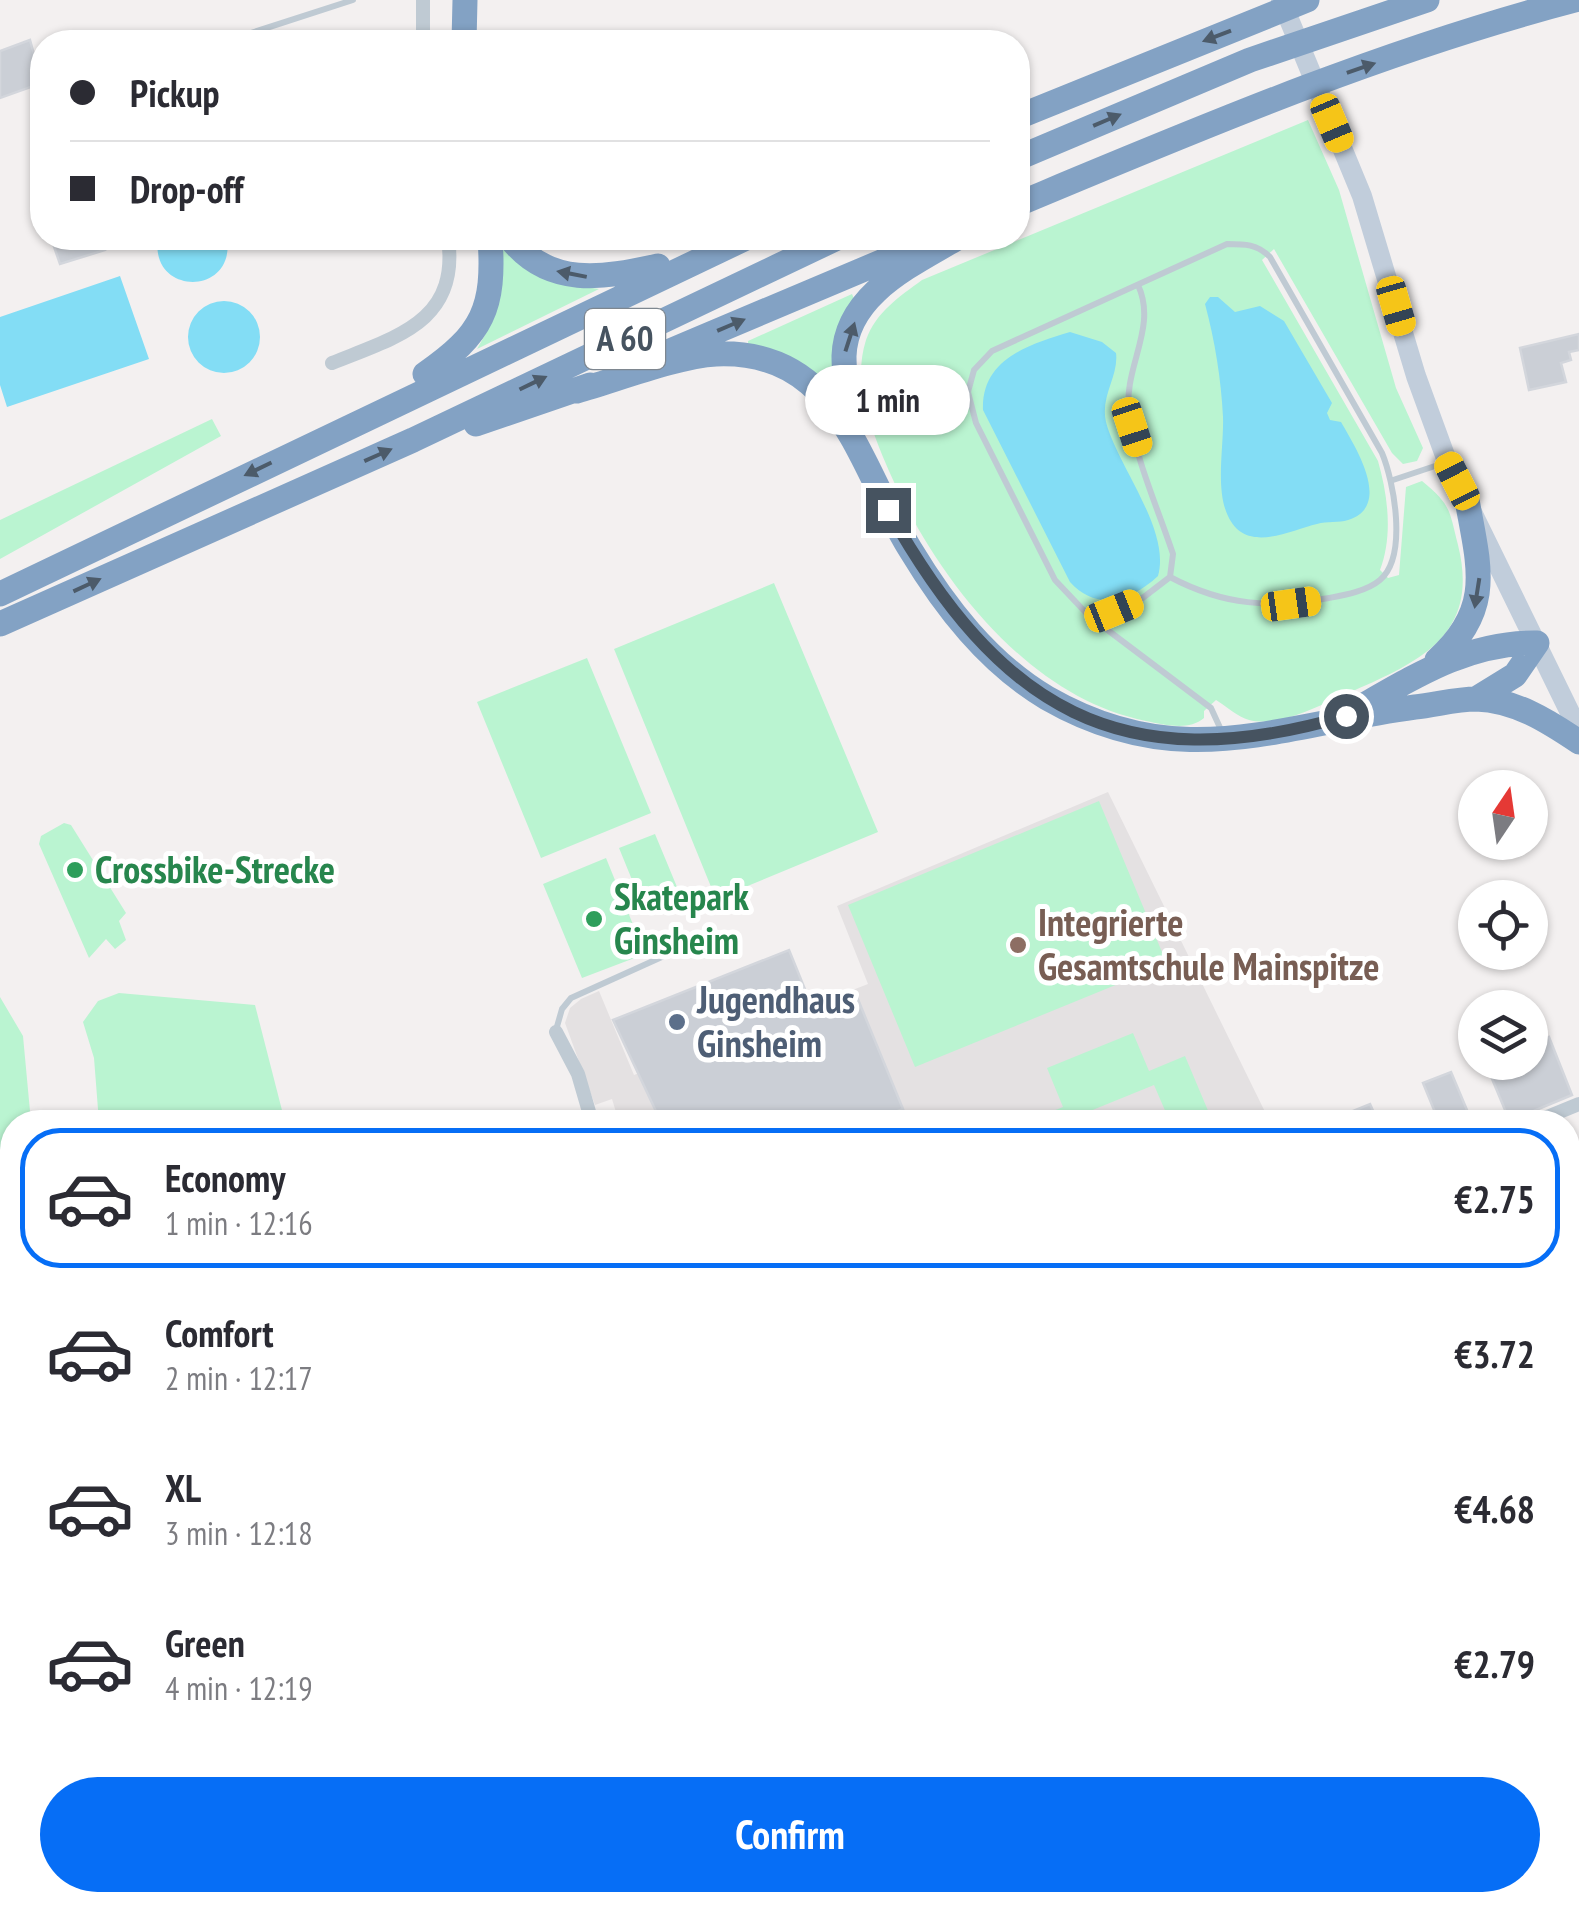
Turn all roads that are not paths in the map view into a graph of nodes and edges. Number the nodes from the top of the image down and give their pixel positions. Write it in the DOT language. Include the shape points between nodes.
graph roads {
  1 [pos="353,0"];
  2 [pos="423,0"];
  3 [pos="465,0"];
  4 [pos="1280,0"];
  5 [pos="1307,0"];
  6 [pos="1427,0"];
  7 [pos="1575,0"];
  8 [pos="260,30"];
  9 [pos="423,30"];
  10 [pos="464,30"];
  11 [pos="1030,112"];
  12 [pos="1030,153"];
  13 [pos="1030,199"];
  14 [pos="448,250"];
  15 [pos="491,250"];
  16 [pos="521,250"];
  17 [pos="718,250"];
  18 [pos="812,250"];
  19 [pos="910,250"];
  20 [pos="936,250"];
  21 [pos="702,257"];
  22 [pos="1138,285"];
  23 [pos="332,364"];
  24 [pos="577,391"];
  25 [pos="346,426"];
  26 [pos="850,433"];
  27 [pos="413,440"];
  28 [pos="1447,462"];
  29 [pos="1393,480"];
  30 [pos="1466,500"];
  31 [pos="1170,577"];
  32 [pos="0,594"];
  33 [pos="1089,616"];
  34 [pos="0,624"];
  35 [pos="1536,643"];
  36 [pos="1427,670"];
  37 [pos="1476,699"];
  38 [pos="1346,716"];
  39 [pos="1579,731"];
  40 [pos="1223,742"];
  41 [pos="1579,742"];
  42 [pos="694,942"];
  43 [pos="556,1032"];
  44 [pos="588,1110"];
  1 -- 8 [label="lane"];
  2 -- 9 [label="street"];
  3 -- 10 [label="highway"];
  4 -- 28 [label="main road" via="1362,196"];
  5 -- 11 [label="highway, one-way"];
  12 -- 6 [label="highway, one-way" via="1250,60"];
  13 -- 7 [label="highway, one-way" via="1270,100"];
  14 -- 23 [label="street" via="444,295 430,314"];
  15 -- 25 [label="highway" via="488,299 459,352"];
  21 -- 16 [label="highway, one-way" via="602,278 570,276"];
  17 -- 21 [label="highway, A 60"];
  27 -- 18 [label="highway, A 60, one-way"];
  24 -- 19 [label="highway, one-way"];
  26 -- 20 [label="highway, one-way" via="844,356 852,326 890,278"];
  21 -- 25 [label="highway, A 60"];
  22 -- 29 [label="lane" via="1227,244 1262,248"];
  22 -- 31 [label="lane" via="1147,320 1131,370 1128,409 1173,554"];
  22 -- 33 [label="lane" via="992,350 974,370 968,392 976,423 1055,580"];
  24 -- 26 [label="highway" via="712,354 757,358 816,387"];
  24 -- 27 [label="highway"];
  25 -- 32 [label="highway, A 60, one-way"];
  26 -- 40 [label="highway" via="933,586 1001,664 1045,697 1114,728"];
  34 -- 27 [label="highway, A 60, one-way"];
  28 -- 29 [label="lane"];
  28 -- 30 [label="main road"];
  29 -- 31 [label="lane" via="1394,537 1389,568 1378,582 1349,594 1270,607"];
  30 -- 35 [label="main road"];
  30 -- 36 [label="highway, one-way" via="1480,576 1478,603 1467,628"];
  31 -- 33 [label="lane" via="1140,600"];
  33 -- 40 [label="lane" via="1211,708"];
  35 -- 36 [label="highway" via="1484,646"];
  35 -- 37 [label="highway" via="1514,675"];
  35 -- 39 [label="main road"];
  36 -- 38 [label="highway"];
  37 -- 38 [label="highway"];
  37 -- 41 [label="highway" via="1524,709"];
  38 -- 40 [label="highway"];
  42 -- 43 [label="lane" via="572,998"];
  43 -- 44 [label="street"];
}
